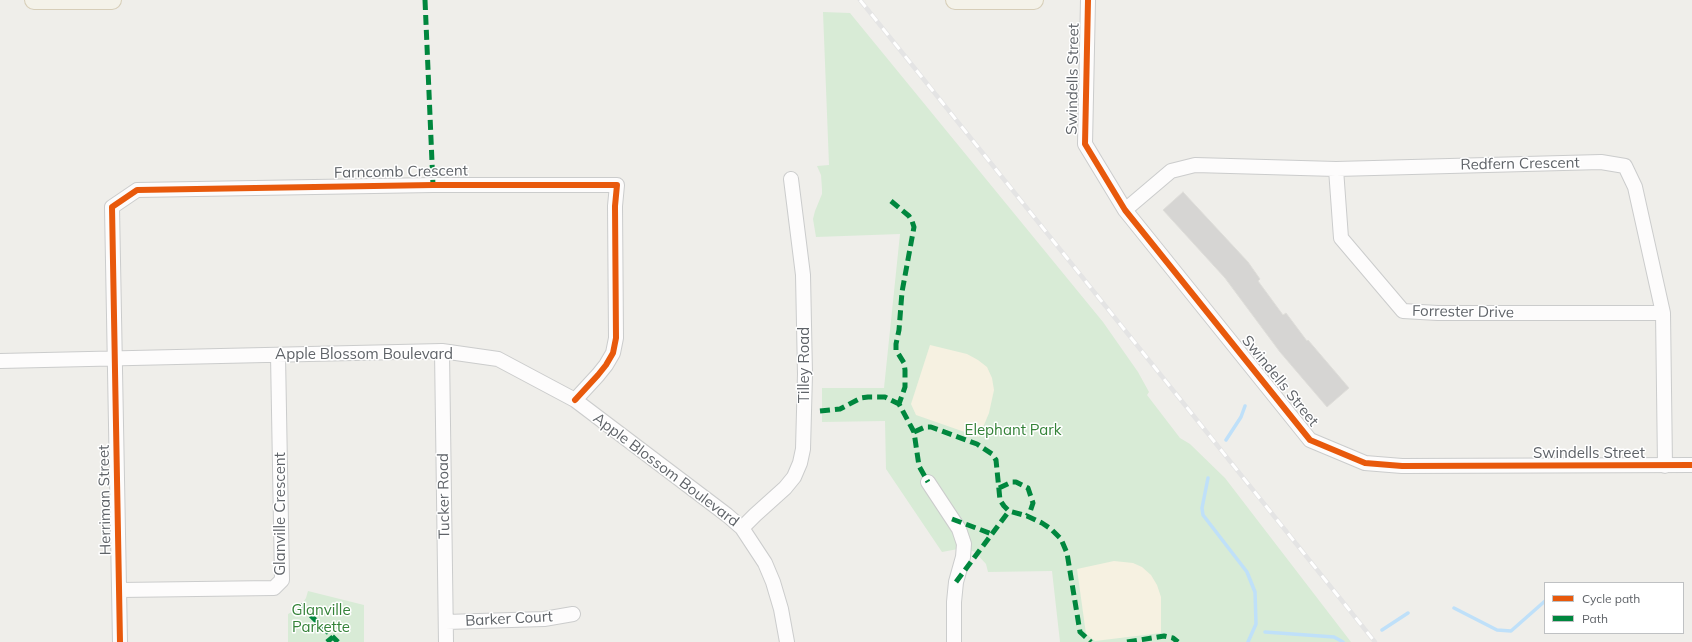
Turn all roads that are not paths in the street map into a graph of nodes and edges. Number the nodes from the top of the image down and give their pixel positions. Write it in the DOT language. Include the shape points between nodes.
graph roads {
  1 [pos="34,0"];
  2 [pos="112,0"];
  3 [pos="955,0"];
  4 [pos="988,0"];
  5 [pos="1034,0"];
  6 [pos="1088,0"];
  7 [pos="1336,169"];
  8 [pos="791,179"];
  9 [pos="1125,210"];
  10 [pos="1663,313"];
  11 [pos="442,351"];
  12 [pos="278,355"];
  13 [pos="114,357"];
  14 [pos="0,361"];
  15 [pos="575,400"];
  16 [pos="1692,465"];
  17 [pos="1665,466"];
  18 [pos="928,482"];
  19 [pos="742,528"];
  20 [pos="120,590"];
  21 [pos="572,614"];
  22 [pos="446,622"];
  23 [pos="120,642"];
  24 [pos="446,642"];
  25 [pos="787,642"];
  26 [pos="954,642"];
  1 -- 2 [label="main road"];
  3 -- 4 [label="main road"];
  4 -- 5 [label="main road"];
  6 -- 9 [label="street, Swindells Street" via="1085,144"];
  7 -- 9 [label="street, Redfern Crescent" via="1195,166 1171,171"];
  7 -- 10 [label="street, Forrester Drive" via="1341,238 1403,311"];
  7 -- 10 [label="street, Redfern Crescent" via="1601,162 1625,166 1635,187"];
  8 -- 19 [label="street, Tilley Road" via="803,275 803,449 800,463 786,488"];
  9 -- 17 [label="street, Swindells Street" via="1310,440 1366,462 1402,466"];
  10 -- 17 [label="street, Redfern Crescent"];
  11 -- 12 [label="street, Apple Blossom Boulevard"];
  11 -- 15 [label="street, Apple Blossom Boulevard" via="498,359"];
  11 -- 22 [label="street, Tucker Road"];
  12 -- 13 [label="street, Apple Blossom Boulevard"];
  12 -- 20 [label="street, Glanville Crescent" via="282,580 274,588"];
  13 -- 14 [label="street, Apple Blossom Boulevard"];
  13 -- 15 [label="street, Farncomb Crescent" via="112,207 137,190 440,184 617,185 616,338 606,365"];
  13 -- 20 [label="street, Herriman Street"];
  15 -- 19 [label="street, Apple Blossom Boulevard"];
  16 -- 17 [label="street, Swindells Street"];
  18 -- 26 [label="street" via="963,537 963,557 954,602"];
  19 -- 25 [label="street, Apple Blossom Boulevard" via="765,563 773,582"];
  20 -- 23 [label="street, Herriman Street"];
  21 -- 22 [label="street, Barker Court" via="544,619"];
  22 -- 24 [label="street, Tucker Road"];
}
